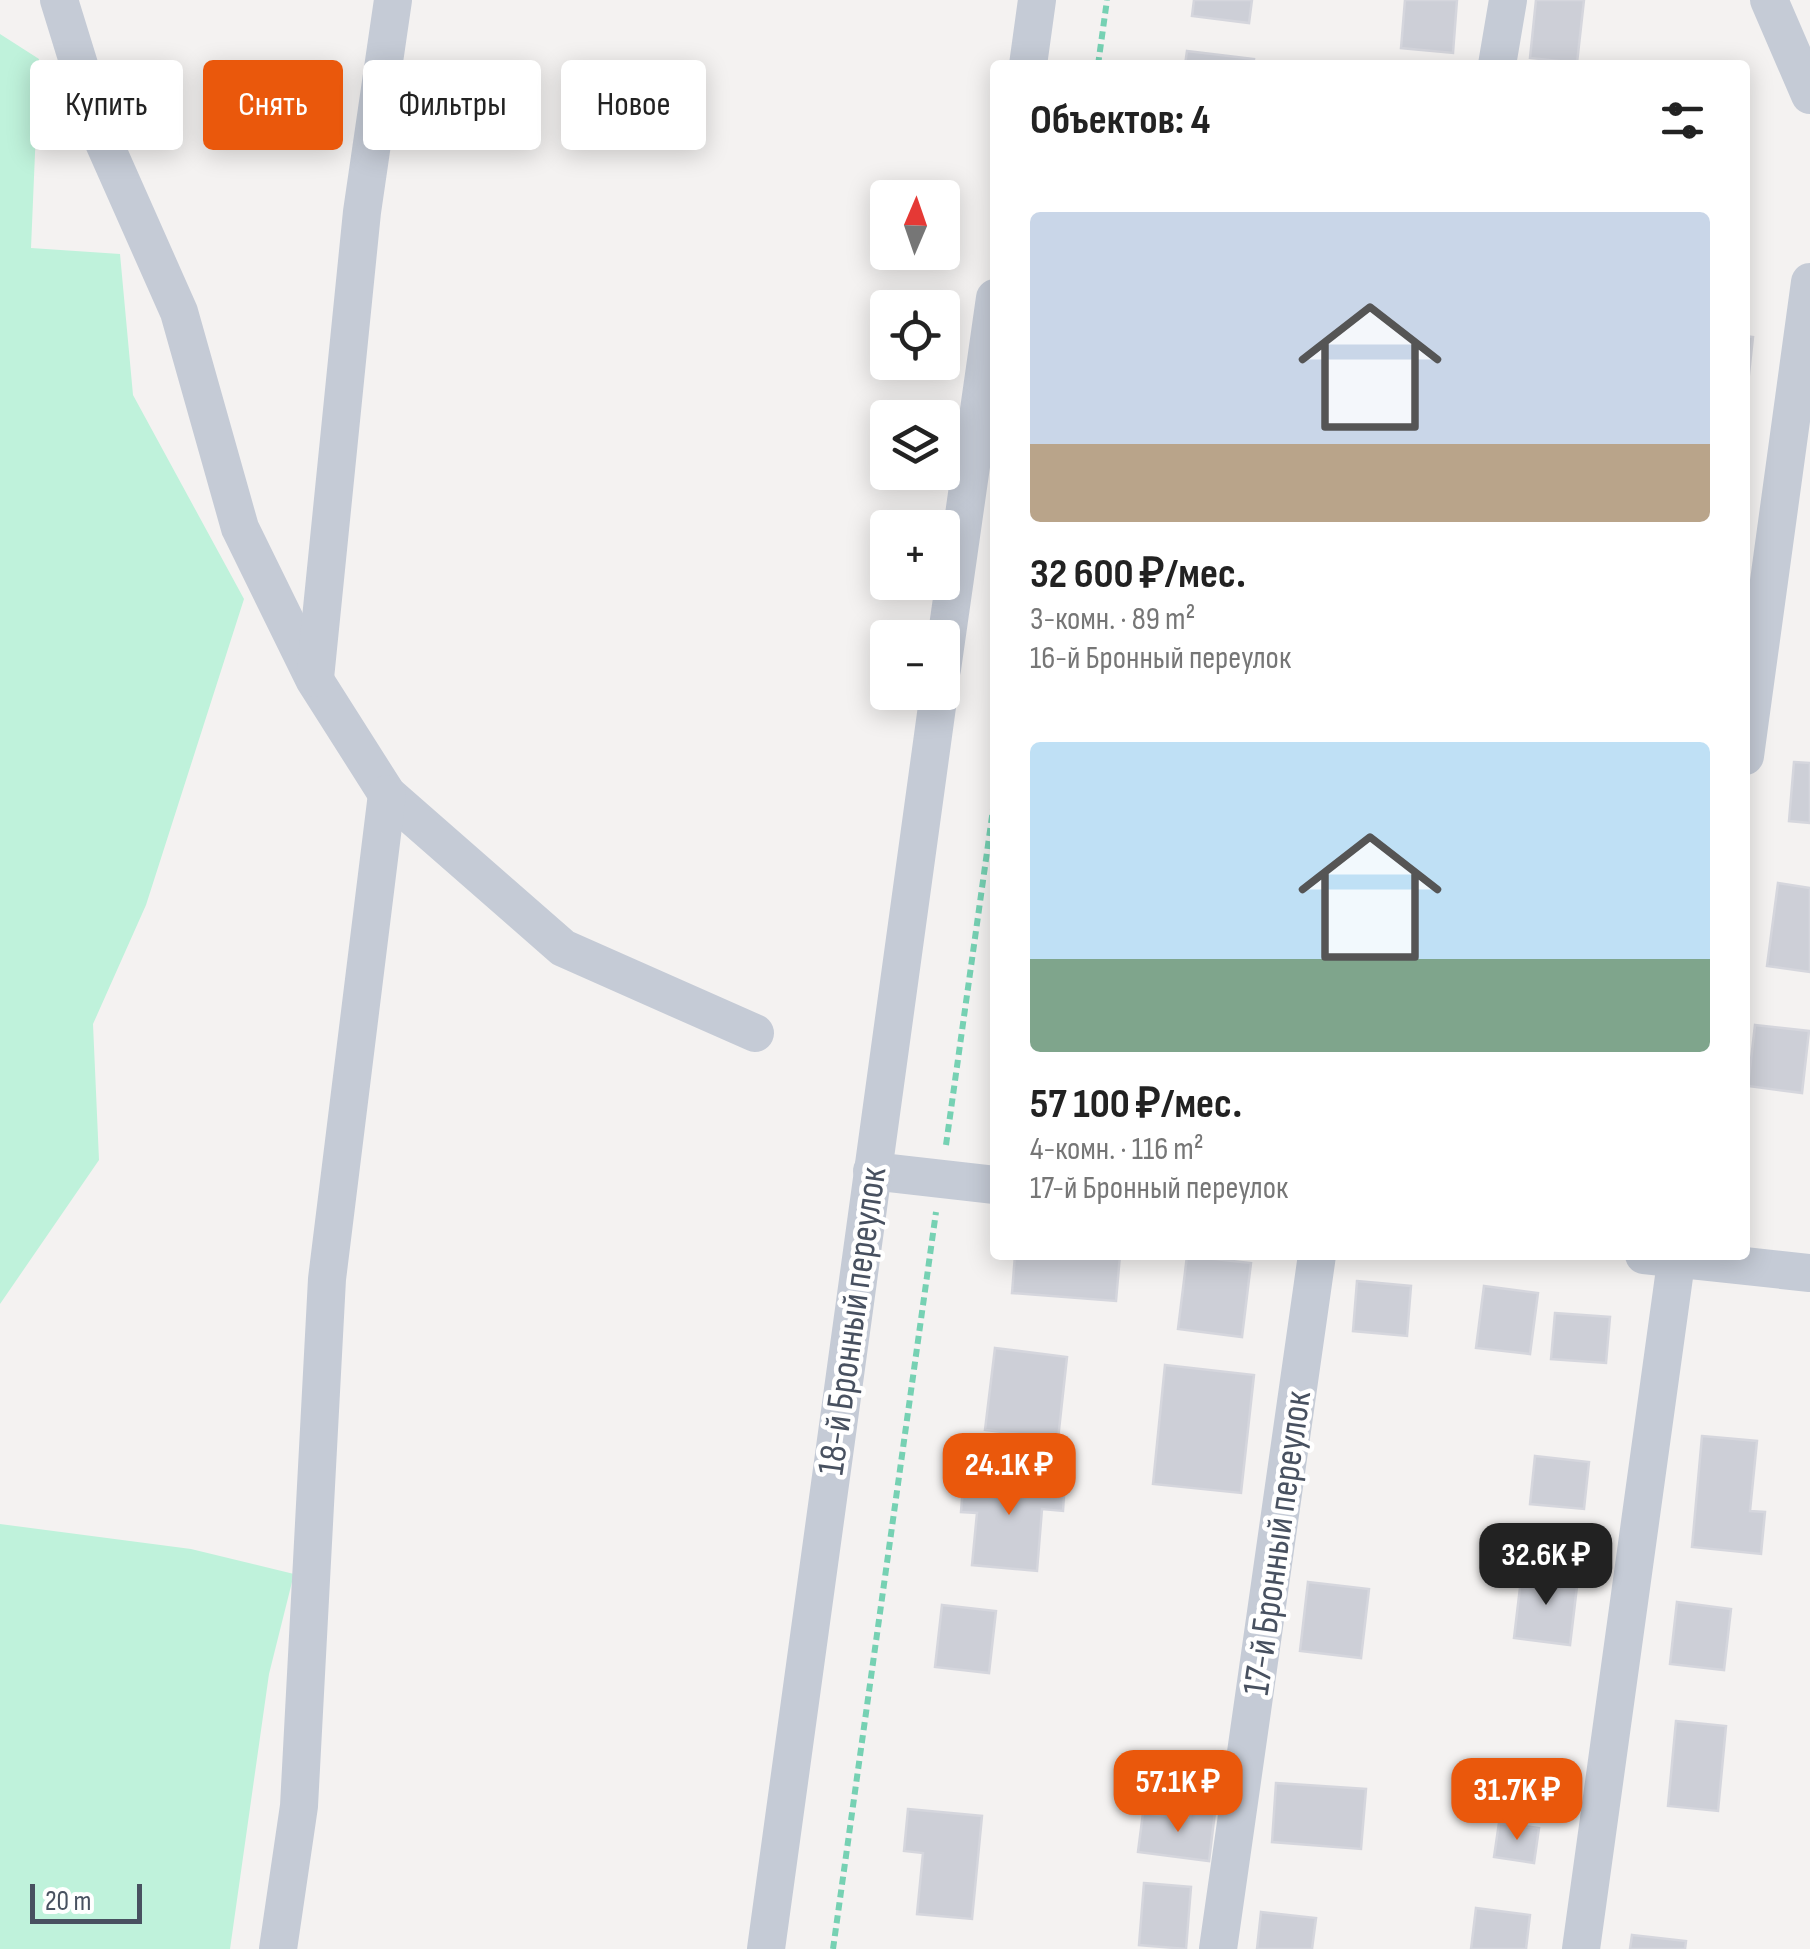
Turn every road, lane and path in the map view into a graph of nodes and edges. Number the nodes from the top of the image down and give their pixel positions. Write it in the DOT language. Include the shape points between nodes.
graph roads {
  1 [pos="59,0"];
  2 [pos="393,0"];
  3 [pos="1037,0"];
  4 [pos="1107,0"];
  5 [pos="1508,0"];
  6 [pos="1768,0"];
  7 [pos="1800,52"];
  8 [pos="1029,60"];
  9 [pos="1099,60"];
  10 [pos="1498,60"];
  11 [pos="1810,95"];
  12 [pos="1810,282"];
  13 [pos="990,333"];
  14 [pos="949,620"];
  15 [pos="314,678"];
  16 [pos="936,710"];
  17 [pos="1750,720"];
  18 [pos="387,794"];
  19 [pos="990,830"];
  20 [pos="755,1033"];
  21 [pos="872,1171"];
  22 [pos="941,1179"];
  23 [pos="990,1184"];
  24 [pos="1316,1260"];
  25 [pos="1666,1260"];
  26 [pos="1700,1260"];
  27 [pos="1810,1273"];
  28 [pos="278,1949"];
  29 [pos="766,1949"];
  30 [pos="834,1949"];
  31 [pos="1218,1949"];
  32 [pos="1582,1949"];
  1 -- 15 [label="street" via="101,136 179,312 240,528"];
  2 -- 15 [label="street" via="362,212"];
  3 -- 8 [label="street"];
  4 -- 9 [label="path"];
  5 -- 10 [label="street"];
  6 -- 7 [label="street"];
  7 -- 11 [label="street"];
  12 -- 17 [label="street"];
  13 -- 14 [label="street"];
  15 -- 18 [label="street"];
  16 -- 21 [label="street, 18-й Бронный переулок"];
  18 -- 20 [label="street" via="563,948"];
  18 -- 28 [label="street" via="327,1279 299,1806"];
  19 -- 22 [label="path"];
  21 -- 22 [label="street"];
  21 -- 29 [label="street, 18-й Бронный переулок"];
  22 -- 23 [label="street"];
  22 -- 30 [label="path"];
  24 -- 31 [label="street, 17-й Бронный переулок"];
  25 -- 32 [label="street"];
  26 -- 27 [label="street"];
}
